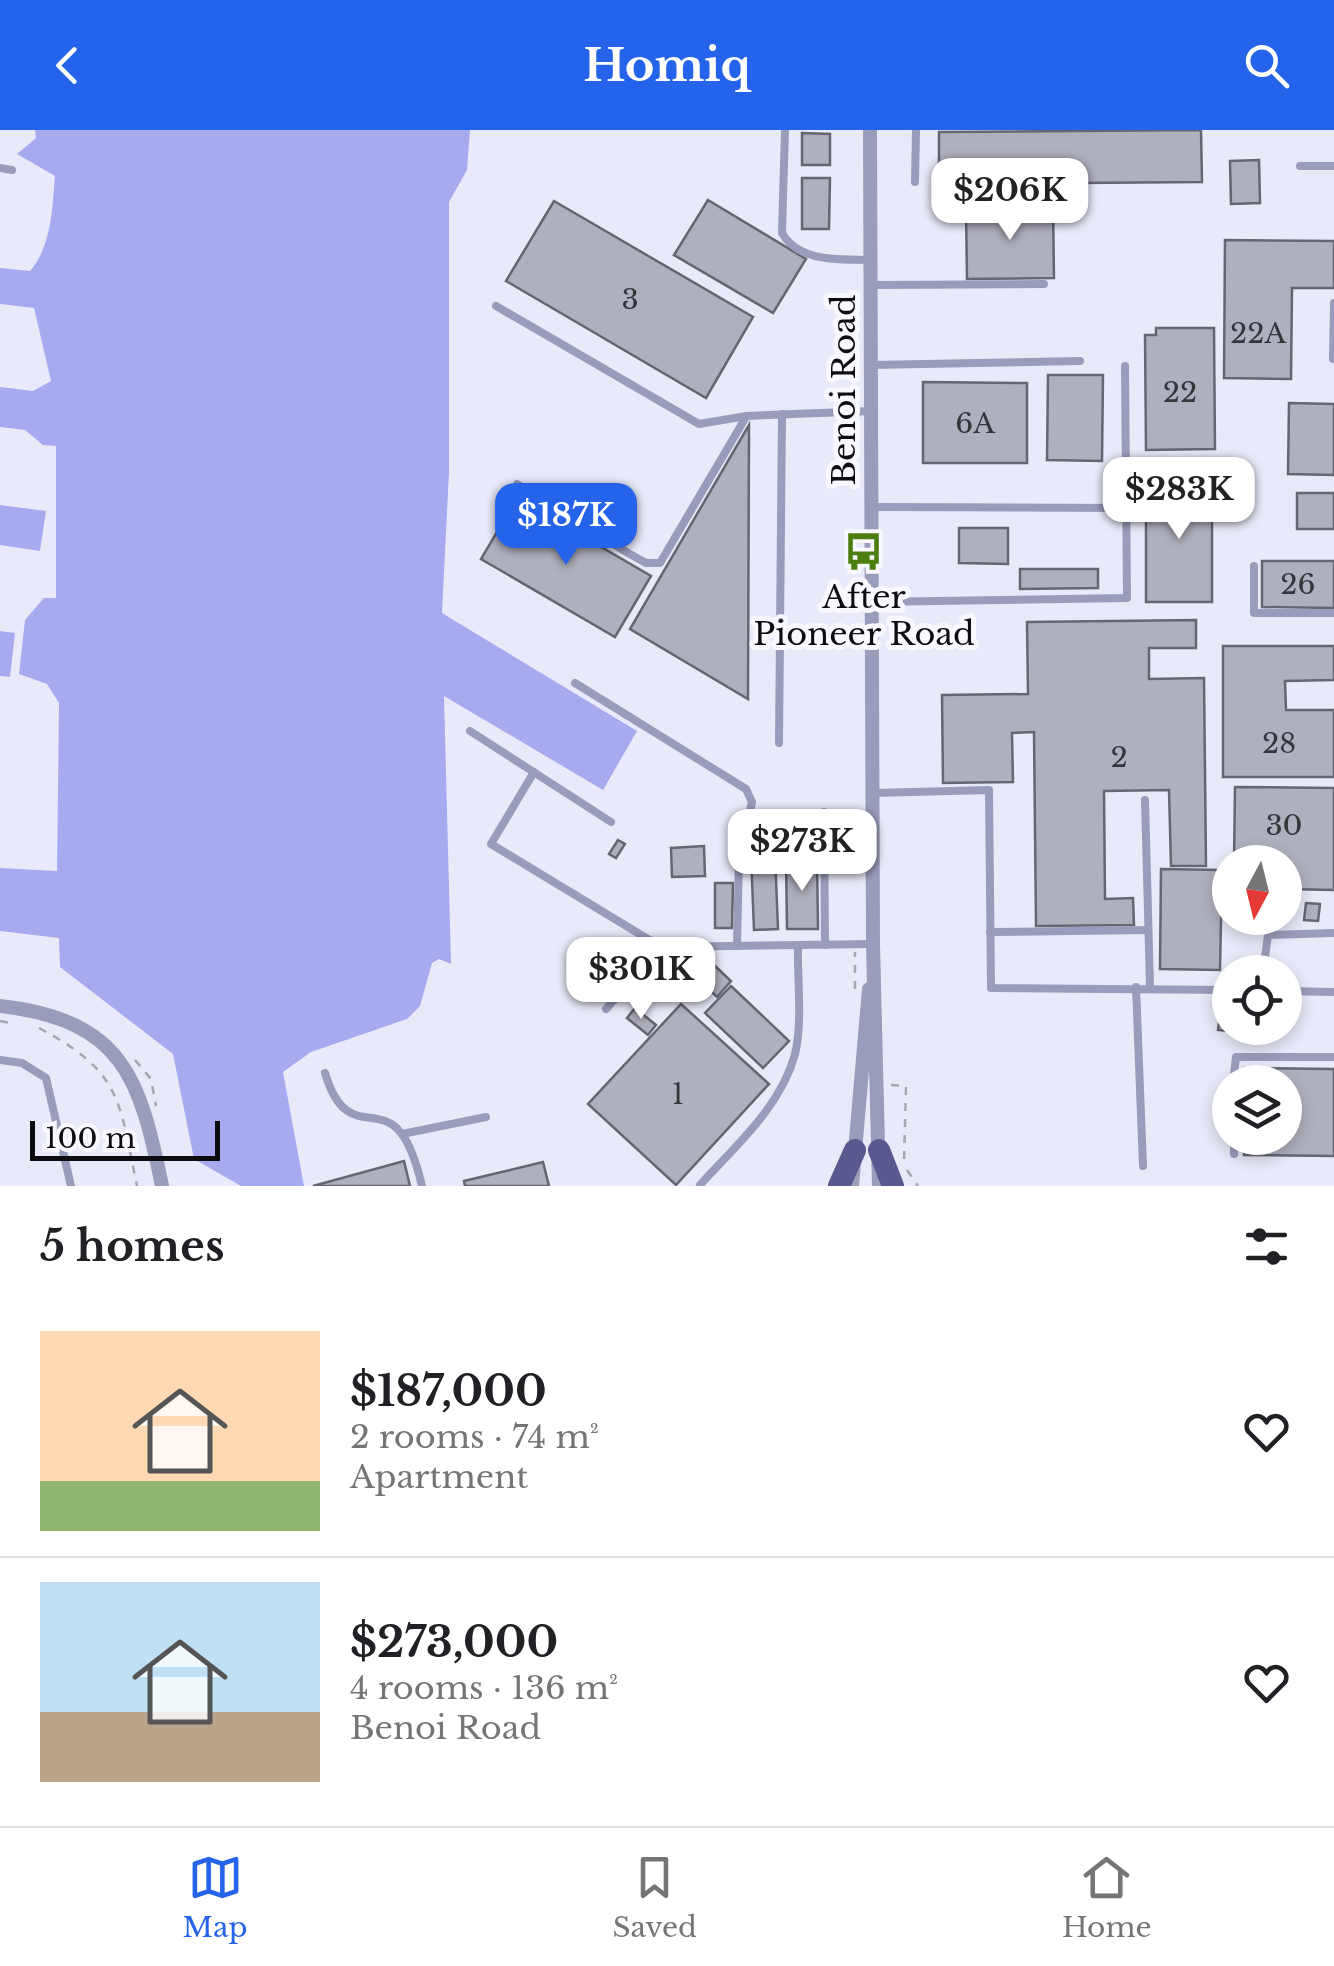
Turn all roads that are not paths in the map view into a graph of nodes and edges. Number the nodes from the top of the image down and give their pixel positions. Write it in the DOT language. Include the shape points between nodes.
graph roads {
  1 [pos="786,130"];
  2 [pos="870,130"];
  3 [pos="916,130"];
  4 [pos="1300,166"];
  5 [pos="1334,166"];
  6 [pos="0,168"];
  7 [pos="12,170"];
  8 [pos="915,182"];
  9 [pos="871,260"];
  10 [pos="1044,284"];
  11 [pos="871,285"];
  12 [pos="1334,303"];
  13 [pos="496,306"];
  14 [pos="1080,360"];
  15 [pos="1333,360"];
  16 [pos="871,365"];
  17 [pos="1125,366"];
  18 [pos="871,411"];
  19 [pos="782,414"];
  20 [pos="746,416"];
  21 [pos="517,484"];
  22 [pos="872,507"];
  23 [pos="1125,508"];
  24 [pos="1254,566"];
  25 [pos="872,602"];
  26 [pos="1334,613"];
  27 [pos="576,683"];
  28 [pos="470,732"];
  29 [pos="780,742"];
  30 [pos="534,772"];
  31 [pos="873,794"];
  32 [pos="1145,800"];
  33 [pos="824,812"];
  34 [pos="611,822"];
  35 [pos="1148,930"];
  36 [pos="990,932"];
  37 [pos="1334,934"];
  38 [pos="798,945"];
  39 [pos="825,945"];
  40 [pos="737,946"];
  41 [pos="873,947"];
  42 [pos="661,948"];
  43 [pos="1265,955"];
  44 [pos="1136,988"];
  45 [pos="1150,988"];
  46 [pos="1212,990"];
  47 [pos="1302,991"];
  48 [pos="1334,992"];
  49 [pos="0,1006"];
  50 [pos="606,1009"];
  51 [pos="1334,1057"];
  52 [pos="0,1060"];
  53 [pos="1235,1065"];
  54 [pos="324,1073"];
  55 [pos="486,1117"];
  56 [pos="402,1134"];
  57 [pos="855,1150"];
  58 [pos="879,1150"];
  59 [pos="1142,1166"];
  60 [pos="71,1186"];
  61 [pos="162,1186"];
  62 [pos="422,1186"];
  63 [pos="700,1186"];
  64 [pos="838,1186"];
  65 [pos="852,1186"];
  66 [pos="879,1186"];
  67 [pos="893,1186"];
  1 -- 9 [label="lane" via="782,233 815,256"];
  2 -- 9 [label="street, Benoi Road"];
  3 -- 8 [label="lane"];
  4 -- 5 [label="lane"];
  6 -- 7 [label="lane"];
  9 -- 11 [label="street, Benoi Road"];
  10 -- 11 [label="lane"];
  11 -- 16 [label="street, Benoi Road"];
  12 -- 15 [label="lane"];
  13 -- 20 [label="lane" via="690,422"];
  14 -- 16 [label="lane"];
  16 -- 18 [label="street, Benoi Road"];
  17 -- 23 [label="lane"];
  18 -- 19 [label="lane"];
  18 -- 22 [label="street, Benoi Road"];
  19 -- 20 [label="lane"];
  19 -- 29 [label="lane"];
  20 -- 21 [label="lane" via="660,563 628,554"];
  22 -- 23 [label="lane"];
  22 -- 25 [label="street, Benoi Road"];
  23 -- 25 [label="lane" via="1127,598"];
  24 -- 26 [label="lane" via="1254,613"];
  25 -- 31 [label="street, Benoi Road"];
  27 -- 40 [label="lane" via="746,789 752,802 739,858"];
  28 -- 30 [label="lane"];
  30 -- 34 [label="lane"];
  30 -- 42 [label="lane" via="491,844"];
  31 -- 36 [label="lane" via="989,790"];
  31 -- 41 [label="street, Benoi Road"];
  32 -- 35 [label="lane"];
  33 -- 39 [label="lane"];
  35 -- 36 [label="lane"];
  35 -- 45 [label="lane"];
  36 -- 44 [label="lane" via="991,988"];
  37 -- 43 [label="lane" via="1268,934"];
  38 -- 39 [label="lane"];
  38 -- 40 [label="lane"];
  38 -- 63 [label="lane" via="796,1052 774,1102"];
  39 -- 41 [label="lane"];
  40 -- 42 [label="lane"];
  41 -- 57 [label="street, Benoi Road"];
  41 -- 58 [label="street, Benoi Road"];
  42 -- 50 [label="lane"];
  44 -- 45 [label="lane"];
  44 -- 59 [label="lane"];
  45 -- 46 [label="lane"];
  47 -- 48 [label="lane"];
  49 -- 61 [label="street" via="55,1016 94,1035 128,1067 147,1114"];
  51 -- 53 [label="lane" via="1236,1057"];
  52 -- 60 [label="lane" via="22,1063 46,1078"];
  54 -- 56 [label="lane" via="346,1112"];
  55 -- 56 [label="lane"];
  56 -- 62 [label="lane"];
  57 -- 64 [label="main road"];
  57 -- 65 [label="street, Benoi Road"];
  58 -- 66 [label="street, Benoi Road"];
  58 -- 67 [label="main road"];
}
